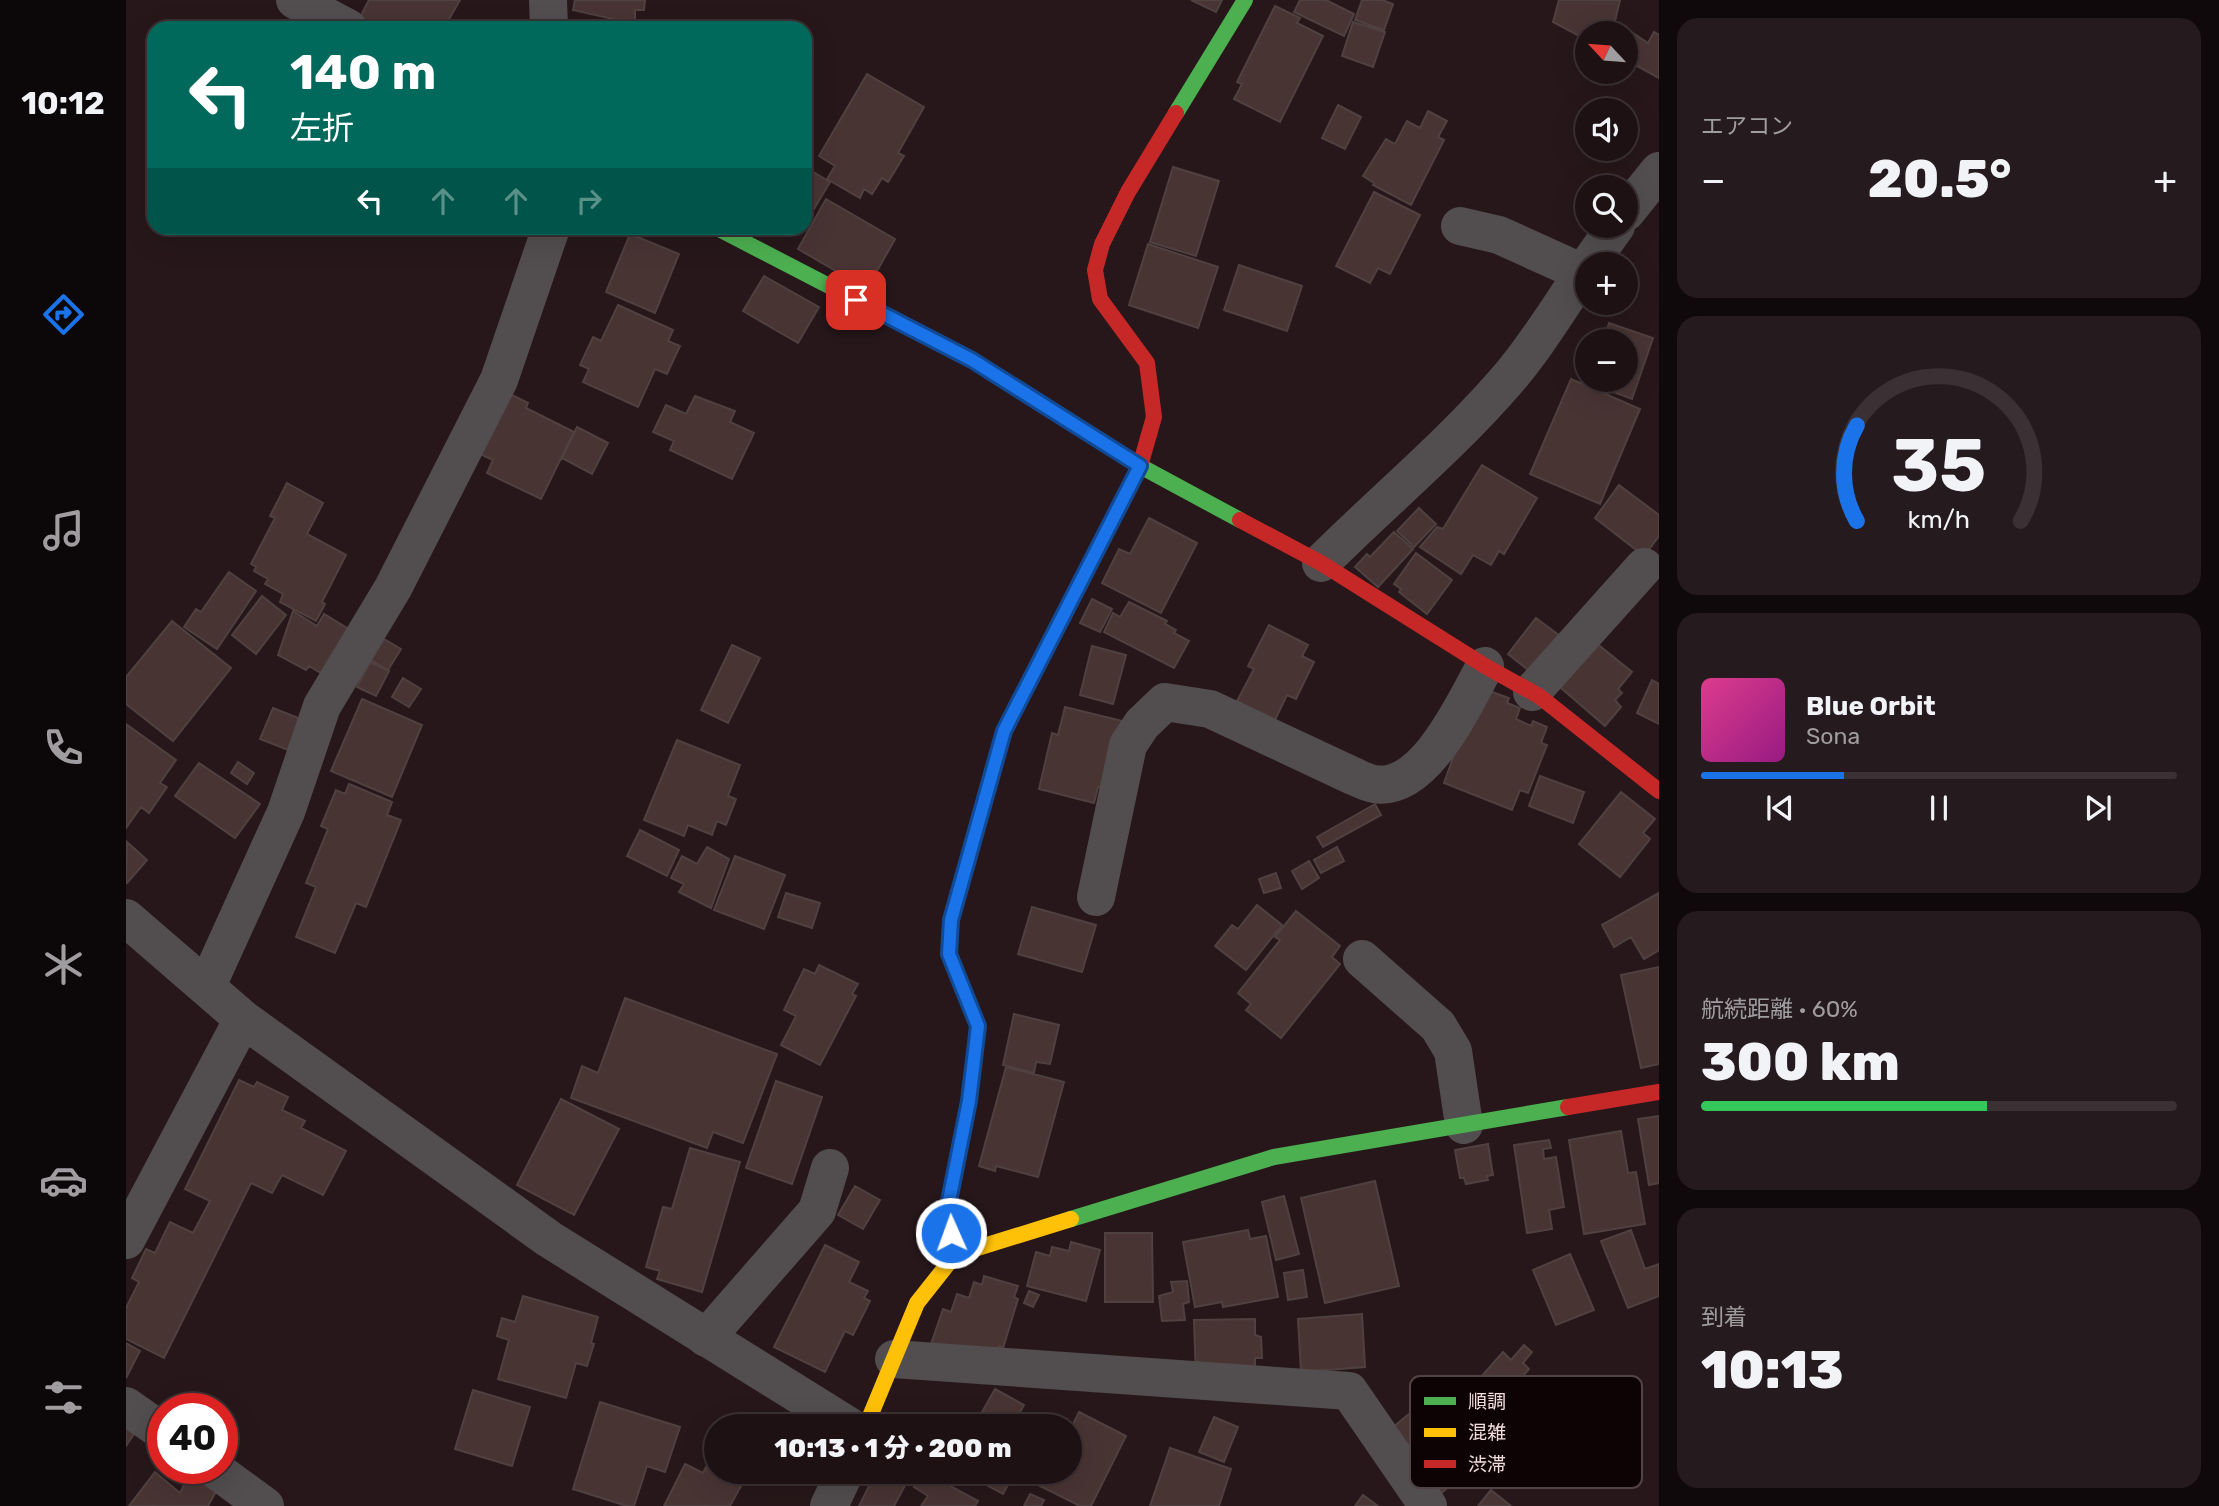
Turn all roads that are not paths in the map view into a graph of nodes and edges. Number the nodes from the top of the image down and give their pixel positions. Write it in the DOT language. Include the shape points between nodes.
graph roads {
  1 [pos="295,0"];
  2 [pos="548,0"];
  3 [pos="1245,0"];
  4 [pos="335,21"];
  5 [pos="549,21"];
  6 [pos="1657,181"];
  7 [pos="1638,200"];
  8 [pos="1460,226"];
  9 [pos="549,235"];
  10 [pos="731,235"];
  11 [pos="1575,264"];
  12 [pos="1575,284"];
  13 [pos="1140,466"];
  14 [pos="1321,563"];
  15 [pos="1644,567"];
  16 [pos="1485,666"];
  17 [pos="1532,692"];
  18 [pos="1659,791"];
  19 [pos="1096,897"];
  20 [pos="126,918"];
  21 [pos="1362,959"];
  22 [pos="207,986"];
  23 [pos="243,1019"];
  24 [pos="1659,1092"];
  25 [pos="1464,1125"];
  26 [pos="830,1168"];
  27 [pos="126,1240"];
  28 [pos="955,1255"];
  29 [pos="706,1338"];
  30 [pos="894,1359"];
  31 [pos="126,1406"];
  32 [pos="830,1414"];
  33 [pos="871,1414"];
  34 [pos="147,1421"];
  35 [pos="1410,1480"];
  36 [pos="235,1484"];
  37 [pos="839,1484"];
  38 [pos="1416,1488"];
  39 [pos="265,1506"];
  40 [pos="829,1506"];
  41 [pos="1428,1506"];
  1 -- 4 [label="street"];
  2 -- 5 [label="street"];
  3 -- 13 [label="street" via="1128,192 1102,244 1095,270 1100,299 1147,363 1154,417"];
  6 -- 7 [label="street"];
  8 -- 11 [label="street"];
  9 -- 22 [label="street" via="499,380 393,589 322,706 286,812"];
  10 -- 13 [label="street" via="972,360"];
  12 -- 14 [label="street" via="1510,377 1477,414"];
  13 -- 14 [label="street"];
  13 -- 28 [label="street" via="1004,731 951,920 949,954 978,1026 969,1101 947,1211"];
  14 -- 16 [label="street"];
  15 -- 17 [label="street"];
  16 -- 17 [label="street"];
  16 -- 19 [label="street" via="1448,733 1420,768 1394,783 1375,784 1353,776 1210,709 1165,702 1128,745"];
  17 -- 18 [label="street"];
  20 -- 22 [label="street"];
  21 -- 25 [label="street" via="1438,1026 1453,1051"];
  22 -- 23 [label="street"];
  23 -- 27 [label="street"];
  23 -- 29 [label="street" via="549,1238"];
  24 -- 25 [label="street"];
  25 -- 28 [label="street" via="1273,1157"];
  26 -- 29 [label="street" via="817,1210"];
  28 -- 30 [label="street" via="917,1303"];
  29 -- 32 [label="street"];
  30 -- 33 [label="street"];
  30 -- 35 [label="street" via="1349,1391"];
  31 -- 34 [label="street"];
  36 -- 39 [label="street"];
  37 -- 40 [label="street"];
  38 -- 41 [label="street"];
}
